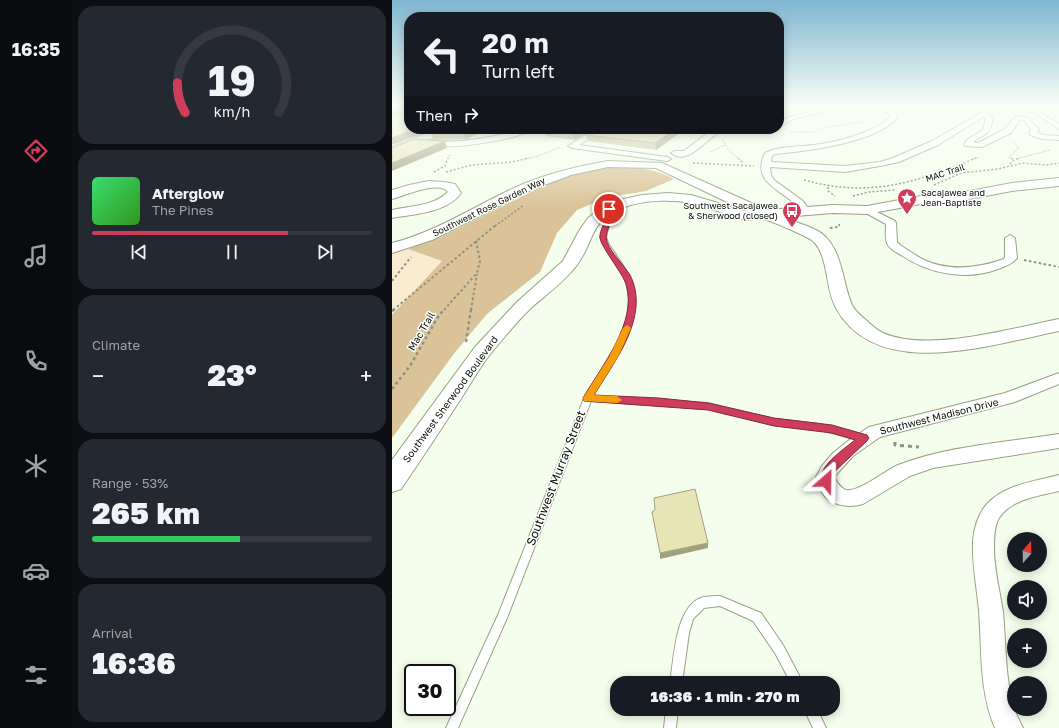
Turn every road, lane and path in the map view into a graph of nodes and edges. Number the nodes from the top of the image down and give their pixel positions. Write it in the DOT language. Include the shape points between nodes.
graph roads {
  1 [pos="483,141"];
  2 [pos="580,141"];
  3 [pos="691,141"];
  4 [pos="703,141"];
  5 [pos="723,141"];
  6 [pos="842,141"];
  7 [pos="938,141"];
  8 [pos="969,141"];
  9 [pos="987,141"];
  10 [pos="1020,141"];
  11 [pos="415,142"];
  12 [pos="392,144"];
  13 [pos="560,147"];
  14 [pos="1052,149"];
  15 [pos="392,151"];
  16 [pos="674,153"];
  17 [pos="982,156"];
  18 [pos="1014,160"];
  19 [pos="662,162"];
  20 [pos="1059,163"];
  21 [pos="690,164"];
  22 [pos="744,164"];
  23 [pos="765,164"];
  24 [pos="754,166"];
  25 [pos="1008,166"];
  26 [pos="446,173"];
  27 [pos="802,179"];
  28 [pos="1059,182"];
  29 [pos="932,186"];
  30 [pos="897,190"];
  31 [pos="392,195"];
  32 [pos="851,196"];
  33 [pos="530,202"];
  34 [pos="609,209"];
  35 [pos="866,210"];
  36 [pos="805,211"];
  37 [pos="392,214"];
  38 [pos="766,214"];
  39 [pos="839,218"];
  40 [pos="824,229"];
  41 [pos="1010,238"];
  42 [pos="476,240"];
  43 [pos="416,241"];
  44 [pos="392,248"];
  45 [pos="1011,258"];
  46 [pos="1059,267"];
  47 [pos="477,273"];
  48 [pos="392,281"];
  49 [pos="392,311"];
  50 [pos="1059,325"];
  51 [pos="466,344"];
  52 [pos="1059,378"];
  53 [pos="392,389"];
  54 [pos="588,398"];
  55 [pos="896,426"];
  56 [pos="863,438"];
  57 [pos="1059,441"];
  58 [pos="924,448"];
  59 [pos="392,481"];
  60 [pos="1059,483"];
  61 [pos="677,676"];
  62 [pos="793,676"];
  63 [pos="671,716"];
  64 [pos="814,716"];
  65 [pos="452,728"];
  66 [pos="670,728"];
  67 [pos="820,728"];
  68 [pos="1009,728"];
  1 -- 11 [label="street" via="449,144"];
  2 -- 19 [label="street" via="572,146"];
  3 -- 16 [label="street"];
  4 -- 16 [label="street" via="686,154"];
  5 -- 22 [label="path"];
  6 -- 23 [label="street" via="819,147 773,152 768,155"];
  7 -- 23 [label="street" via="896,160 845,169"];
  8 -- 9 [label="street" via="968,144 979,145"];
  10 -- 18 [label="path" via="1013,143 1019,148 1009,157"];
  11 -- 12 [label="street"];
  11 -- 15 [label="street"];
  13 -- 26 [label="path" via="536,157 472,165"];
  14 -- 18 [label="path"];
  16 -- 19 [label="street"];
  17 -- 27 [label="path" via="932,175 892,186 841,188 823,186"];
  18 -- 25 [label="path"];
  19 -- 38 [label="street"];
  19 -- 43 [label="street, Southwest Rose Garden Way" via="608,164 558,175 527,187"];
  20 -- 25 [label="path, MAC Trail" via="1023,163"];
  21 -- 22 [label="path"];
  22 -- 24 [label="path"];
  23 -- 36 [label="street" via="767,178 772,184 797,199"];
  25 -- 29 [label="path, MAC Trail" via="961,173"];
  28 -- 35 [label="street, Southwest Sherwood Boulevard" via="1012,186 964,196 921,200"];
  30 -- 32 [label="path"];
  31 -- 37 [label="street" via="417,186 437,184 451,187 455,193 433,206"];
  33 -- 42 [label="path"];
  34 -- 38 [label="street, Southwest Sherwood Boulevard" via="642,199 675,197 691,199 746,216"];
  34 -- 54 [label="lane, Southwest Murray Street" via="604,243 626,275 632,300 631,312 618,348"];
  34 -- 59 [label="street, Southwest Sherwood Boulevard" via="593,221 570,263 523,306 482,351"];
  35 -- 36 [label="street, Southwest Sherwood Boulevard"];
  35 -- 45 [label="street" via="891,223 892,243 896,247 933,268 968,272 992,267"];
  36 -- 38 [label="street, Southwest Sherwood Boulevard"];
  38 -- 50 [label="street" via="810,232 824,243 830,254 844,307 868,332 887,341 922,347 958,345"];
  39 -- 40 [label="path" via="842,223 838,224 838,227"];
  41 -- 45 [label="street"];
  42 -- 47 [label="path" via="480,261"];
  42 -- 49 [label="path"];
  43 -- 44 [label="street, Southwest Rose Garden Way"];
  43 -- 48 [label="path" via="418,245 413,255"];
  45 -- 46 [label="path"];
  47 -- 51 [label="path"];
  47 -- 53 [label="path, Mac Trail" via="439,315 410,366"];
  52 -- 55 [label="street, Southwest Madison Drive" via="1009,398"];
  54 -- 56 [label="lane" via="708,406 774,422 832,429"];
  54 -- 65 [label="lane, Southwest Murray Street" via="502,618"];
  55 -- 56 [label="street, Southwest Madison Drive"];
  55 -- 58 [label="path" via="895,445"];
  56 -- 57 [label="street, Southwest Madison Drive" via="827,472 825,477 830,489 846,498 856,498 903,471 932,461"];
  60 -- 68 [label="street" via="1019,494 993,511 987,522 984,564 991,611 998,697"];
  61 -- 62 [label="lane" via="683,633 689,616 701,603 720,601 757,617"];
  63 -- 66 [label="lane"];
  64 -- 67 [label="lane"];
}
